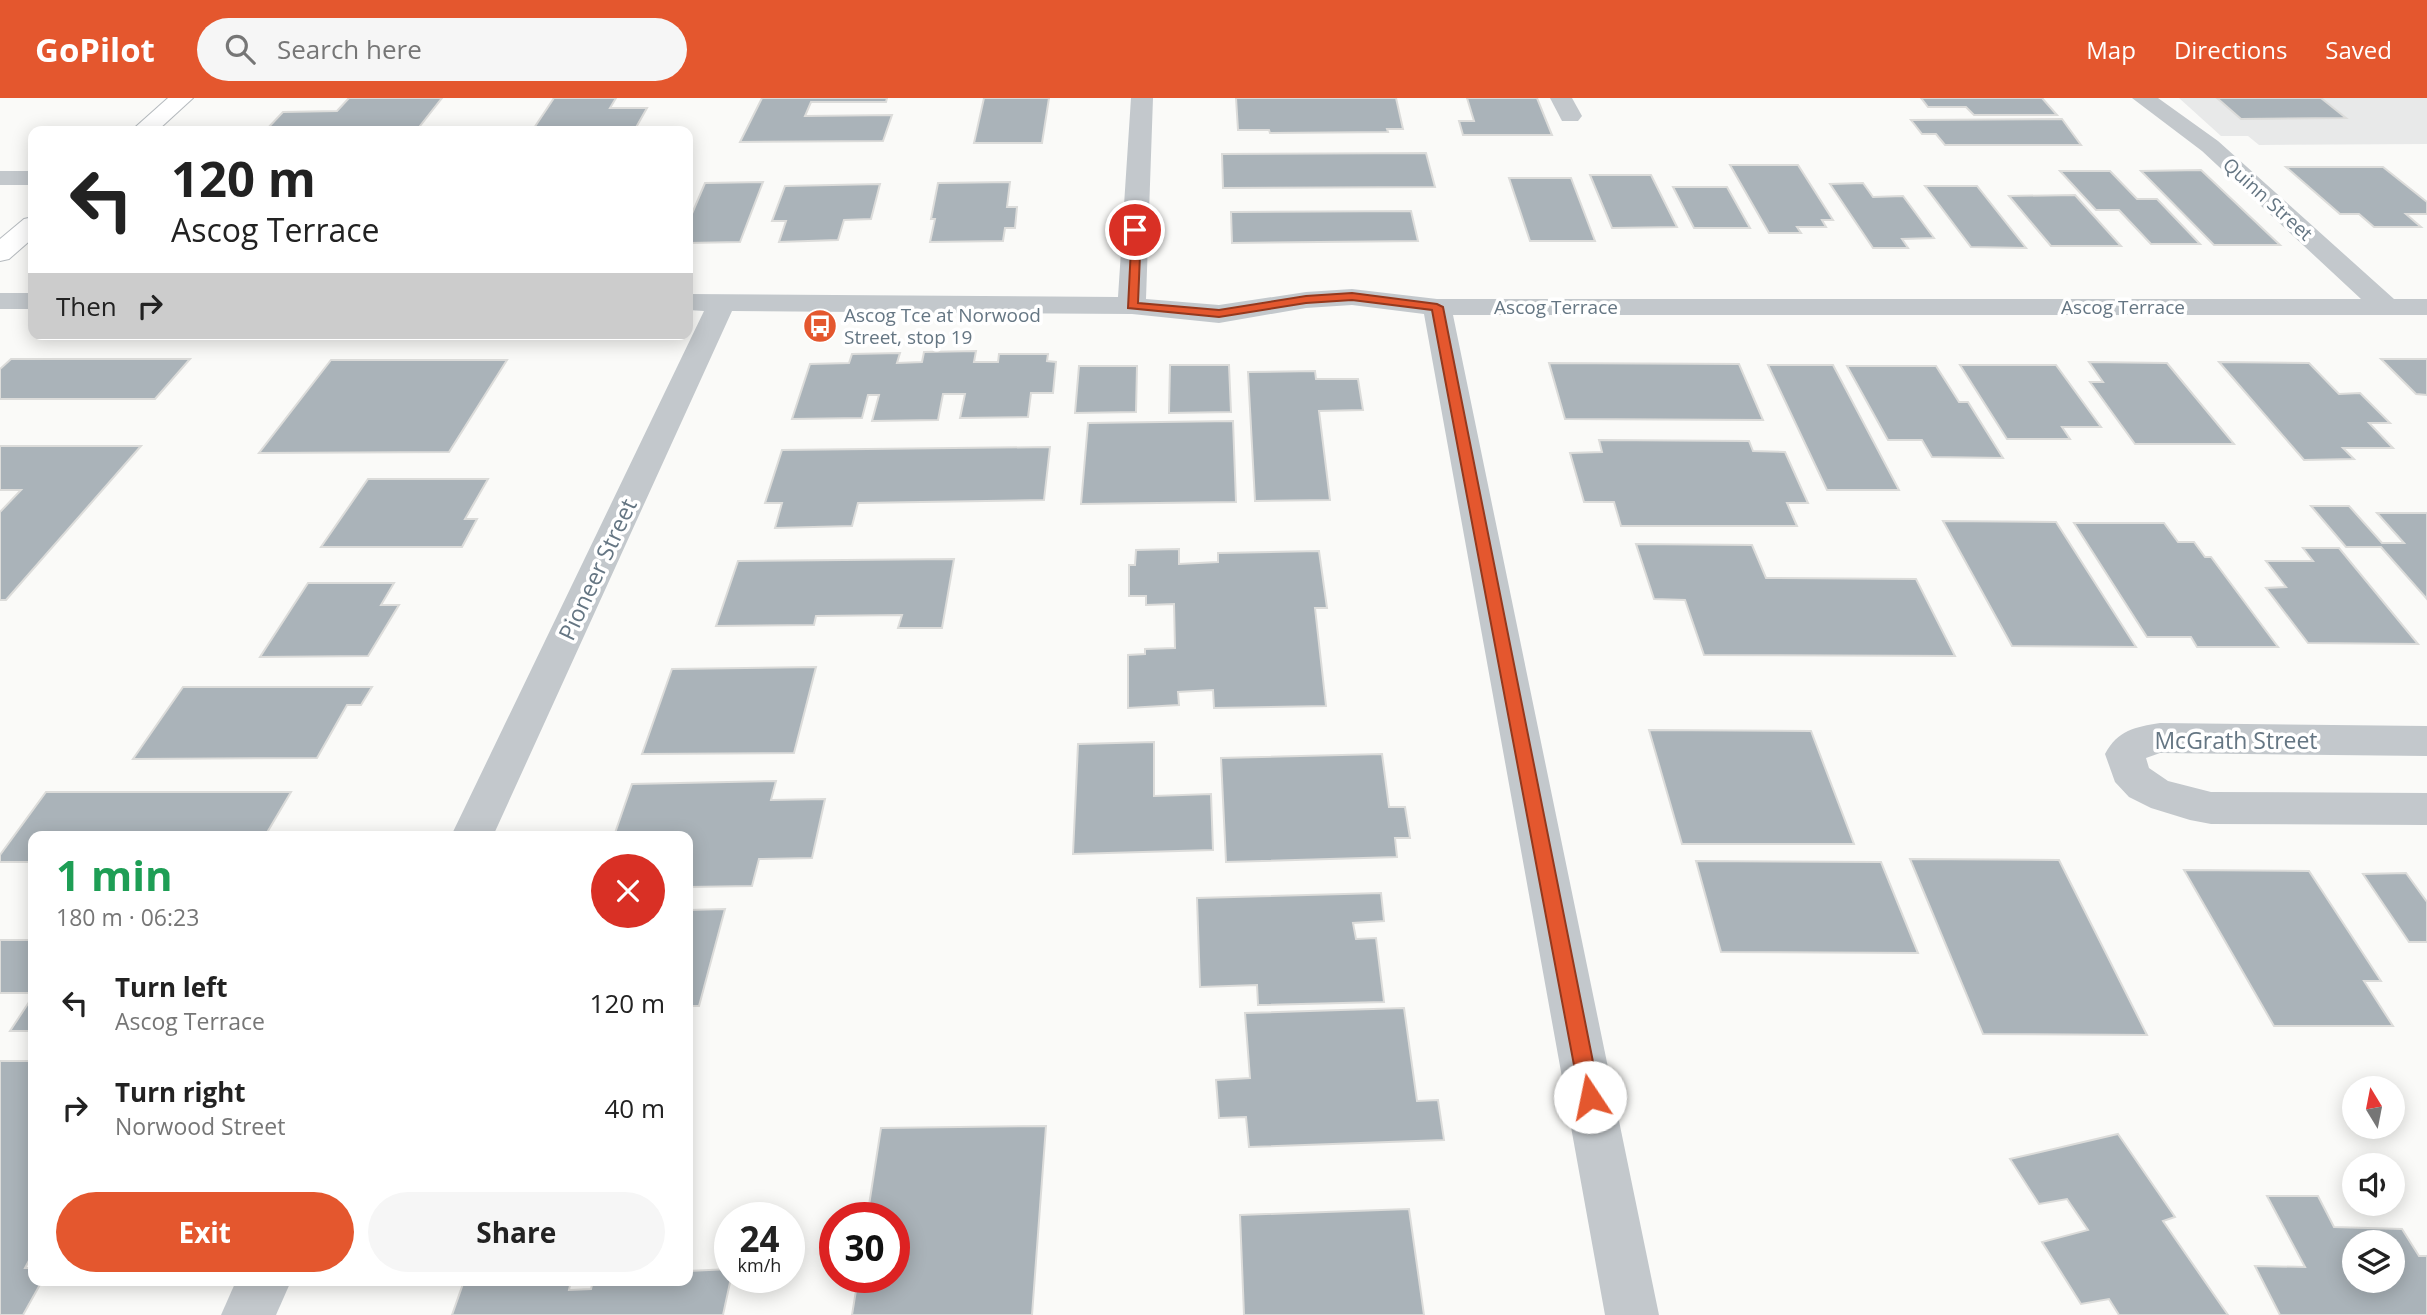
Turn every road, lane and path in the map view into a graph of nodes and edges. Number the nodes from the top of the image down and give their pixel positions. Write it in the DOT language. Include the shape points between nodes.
graph roads {
  1 [pos="183,98"];
  2 [pos="1142,98"];
  3 [pos="2143,98"];
  4 [pos="149,126"];
  5 [pos="0,178"];
  6 [pos="28,178"];
  7 [pos="28,229"];
  8 [pos="0,253"];
  9 [pos="28,300"];
  10 [pos="0,301"];
  11 [pos="705,302"];
  12 [pos="1132,306"];
  13 [pos="1437,307"];
  14 [pos="2387,307"];
  15 [pos="2427,307"];
  16 [pos="693,330"];
  17 [pos="688,340"];
  18 [pos="2427,741"];
  19 [pos="2427,809"];
  20 [pos="474,831"];
  21 [pos="262,1286"];
  22 [pos="248,1315"];
  23 [pos="1632,1315"];
  1 -- 4 [label="main road"];
  2 -- 12 [label="street"];
  3 -- 14 [label="street, Quinn Street" via="2210,146"];
  5 -- 6 [label="street"];
  7 -- 8 [label="main road"];
  9 -- 10 [label="street"];
  11 -- 12 [label="street, Ascog Terrace"];
  11 -- 16 [label="street, Pioneer Street"];
  12 -- 13 [label="street, Ascog Terrace" via="1219,314 1352,297"];
  13 -- 14 [label="street, Ascog Terrace"];
  13 -- 23 [label="street"];
  14 -- 15 [label="street, Ascog Terrace"];
  17 -- 20 [label="street, Pioneer Street"];
  18 -- 19 [label="street, McGrath Street" via="2160,738 2137,742 2125,754 2129,773 2179,803 2211,808"];
  21 -- 22 [label="street"];
}
